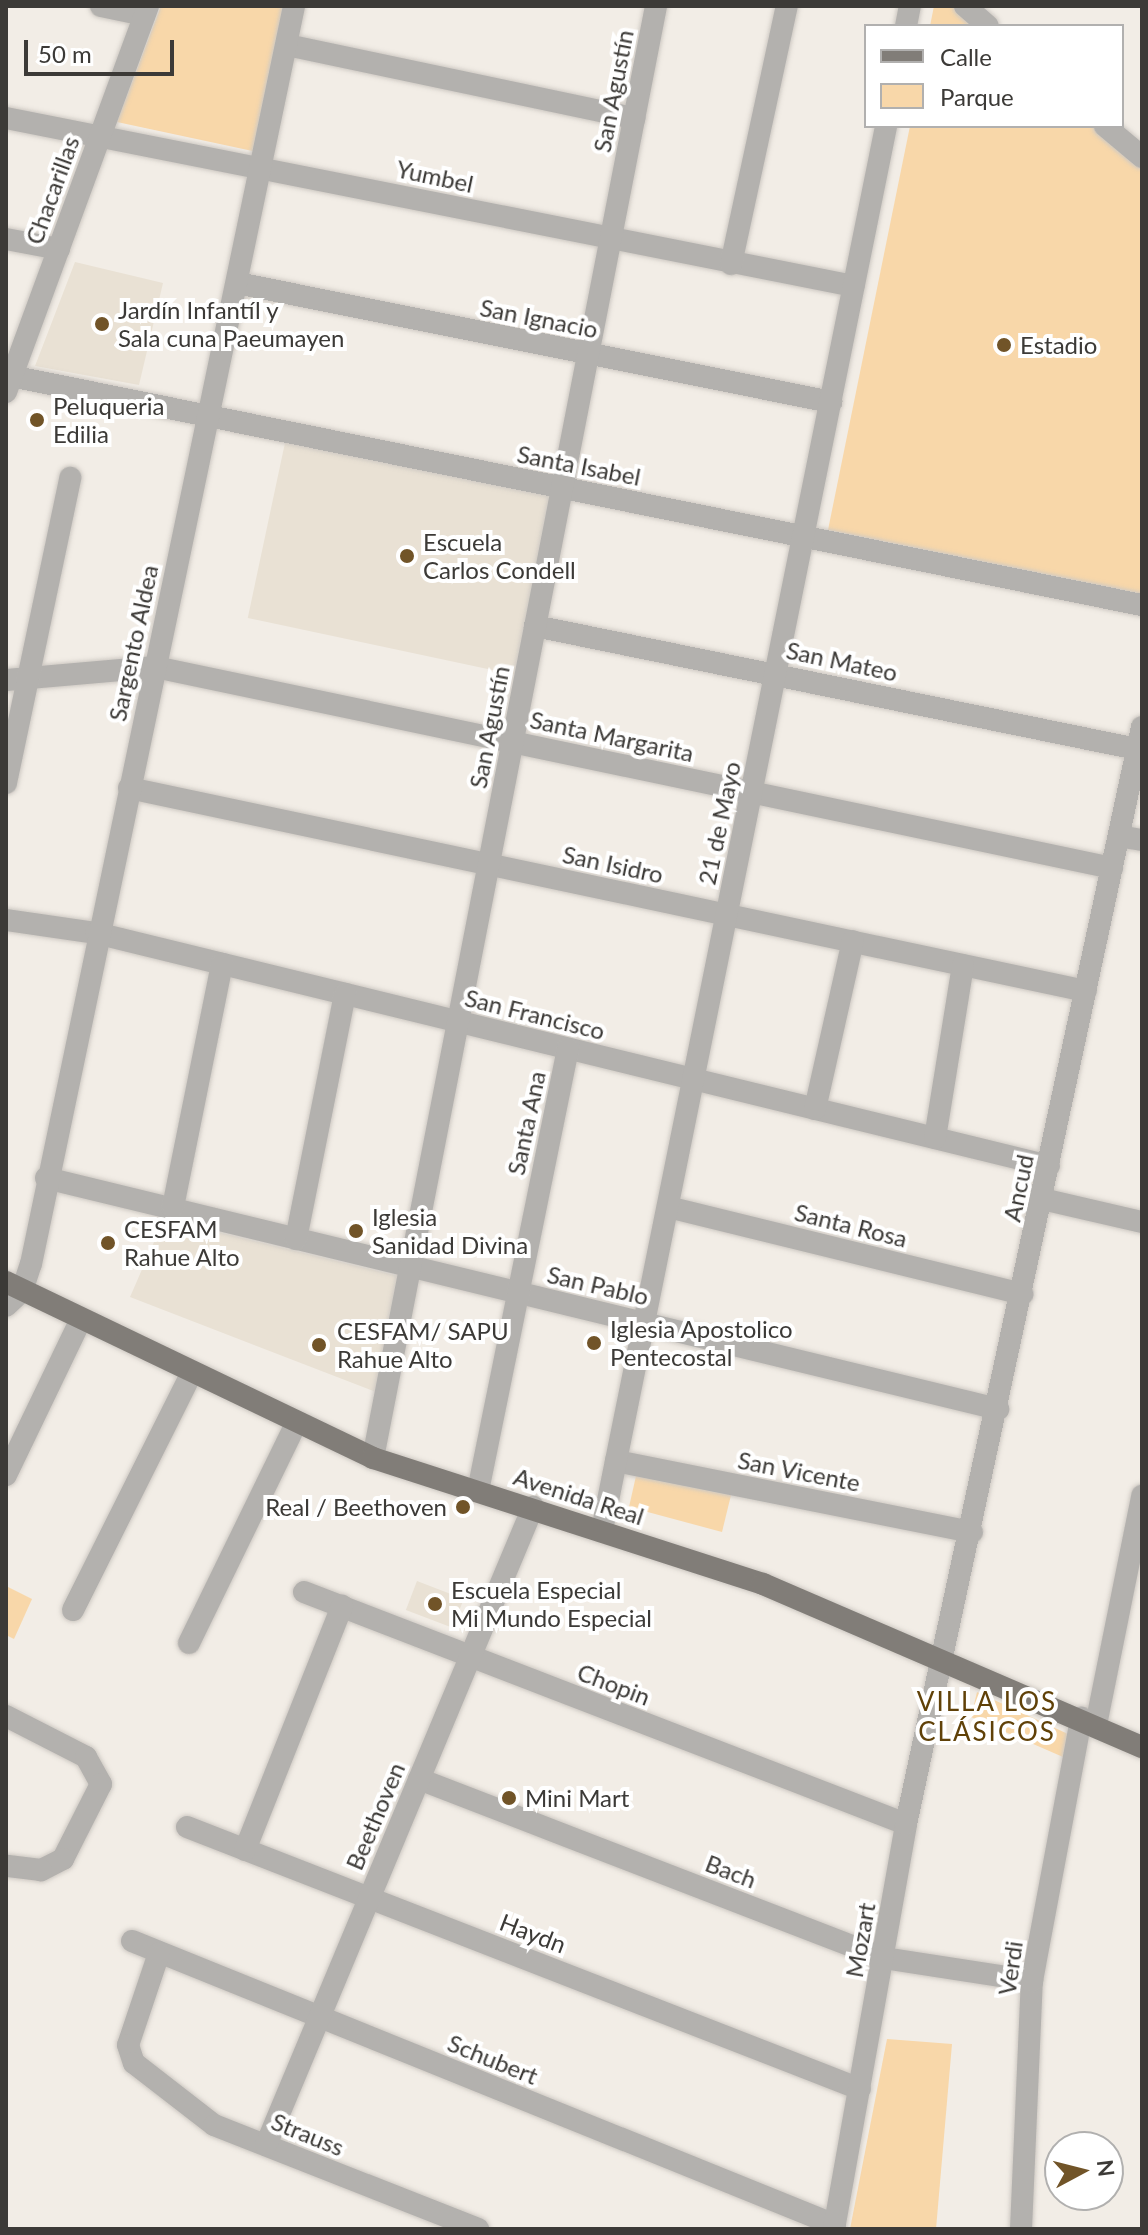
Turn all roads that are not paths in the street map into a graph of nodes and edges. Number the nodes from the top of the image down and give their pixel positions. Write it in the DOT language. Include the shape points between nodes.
graph roads {
  1 [pos="101,6"];
  2 [pos="294,6"];
  3 [pos="656,6"];
  4 [pos="787,6"];
  5 [pos="965,6"];
  6 [pos="146,10"];
  7 [pos="986,24"];
  8 [pos="287,45"];
  9 [pos="6,118"];
  10 [pos="634,118"];
  11 [pos="886,128"];
  12 [pos="1107,128"];
  13 [pos="100,137"];
  14 [pos="1142,157"];
  15 [pos="261,166"];
  16 [pos="6,239"];
  17 [pos="610,239"];
  18 [pos="59,249"];
  19 [pos="731,264"];
  20 [pos="237,283"];
  21 [pos="854,286"];
  22 [pos="588,355"];
  23 [pos="8,381"];
  24 [pos="831,402"];
  25 [pos="208,416"];
  26 [pos="70,478"];
  27 [pos="562,488"];
  28 [pos="804,536"];
  29 [pos="1142,605"];
  30 [pos="535,626"];
  31 [pos="155,667"];
  32 [pos="776,674"];
  33 [pos="29,676"];
  34 [pos="6,680"];
  35 [pos="1140,738"];
  36 [pos="512,742"];
  37 [pos="6,783"];
  38 [pos="129,788"];
  39 [pos="752,791"];
  40 [pos="1119,836"];
  41 [pos="1142,840"];
  42 [pos="489,864"];
  43 [pos="1112,868"];
  44 [pos="727,915"];
  45 [pos="6,920"];
  46 [pos="96,933"];
  47 [pos="853,941"];
  48 [pos="222,964"];
  49 [pos="963,965"];
  50 [pos="1086,991"];
  51 [pos="345,994"];
  52 [pos="458,1022"];
  53 [pos="568,1049"];
  54 [pos="693,1079"];
  55 [pos="815,1109"];
  56 [pos="935,1138"];
  57 [pos="1049,1166"];
  58 [pos="46,1178"];
  59 [pos="1042,1199"];
  60 [pos="173,1207"];
  61 [pos="668,1207"];
  62 [pos="1142,1222"];
  63 [pos="296,1239"];
  64 [pos="410,1267"];
  65 [pos="11,1293"];
  66 [pos="517,1293"];
  67 [pos="1022,1294"];
  68 [pos="81,1319"];
  69 [pos="644,1322"];
  70 [pos="192,1372"];
  71 [pos="998,1409"];
  72 [pos="297,1422"];
  73 [pos="373,1458"];
  74 [pos="616,1461"];
  75 [pos="6,1475"];
  76 [pos="478,1491"];
  77 [pos="1141,1505"];
  78 [pos="533,1507"];
  79 [pos="602,1530"];
  80 [pos="972,1532"];
  81 [pos="304,1592"];
  82 [pos="342,1606"];
  83 [pos="73,1610"];
  84 [pos="189,1643"];
  85 [pos="471,1656"];
  86 [pos="945,1661"];
  87 [pos="6,1716"];
  88 [pos="1088,1721"];
  89 [pos="1142,1747"];
  90 [pos="419,1779"];
  91 [pos="906,1824"];
  92 [pos="187,1827"];
  93 [pos="245,1850"];
  94 [pos="6,1866"];
  95 [pos="369,1898"];
  96 [pos="132,1941"];
  97 [pos="159,1953"];
  98 [pos="884,1958"];
  99 [pos="1032,1981"];
  100 [pos="319,2017"];
  101 [pos="860,2089"];
  102 [pos="266,2145"];
  103 [pos="834,2227"];
  104 [pos="472,2228"];
  105 [pos="1021,2229"];
  1 -- 6 [label="street"];
  2 -- 8 [label="street, Sargento Aldea"];
  3 -- 10 [label="street, San Agustín"];
  4 -- 19 [label="street"];
  5 -- 7 [label="street"];
  6 -- 13 [label="street, Chacarillas"];
  8 -- 10 [label="street"];
  8 -- 15 [label="street, Sargento Aldea"];
  9 -- 13 [label="street, Yumbel"];
  10 -- 17 [label="street, San Agustín"];
  11 -- 21 [label="street, 21 de Mayo"];
  12 -- 14 [label="street"];
  13 -- 15 [label="street, Yumbel"];
  13 -- 18 [label="street, Chacarillas"];
  15 -- 17 [label="street, Yumbel"];
  15 -- 20 [label="street, Sargento Aldea"];
  16 -- 18 [label="street"];
  17 -- 19 [label="street, Yumbel"];
  17 -- 22 [label="street, San Agustín"];
  18 -- 23 [label="street, Chacarillas"];
  19 -- 21 [label="street, Yumbel"];
  20 -- 22 [label="street, San Ignacio"];
  20 -- 25 [label="street, Sargento Aldea"];
  21 -- 24 [label="street, 21 de Mayo"];
  22 -- 24 [label="street, San Ignacio"];
  22 -- 27 [label="street, San Agustín"];
  23 -- 25 [label="street, Santa Isabel"];
  24 -- 28 [label="street, 21 de Mayo"];
  25 -- 27 [label="street, Santa Isabel"];
  25 -- 31 [label="street, Sargento Aldea"];
  26 -- 33 [label="street"];
  27 -- 28 [label="street, Santa Isabel"];
  27 -- 30 [label="street, San Agustín"];
  28 -- 29 [label="street, Santa Isabel"];
  28 -- 32 [label="street, 21 de Mayo"];
  30 -- 32 [label="street, San Mateo"];
  30 -- 36 [label="street, San Agustín"];
  31 -- 33 [label="street, Santa Margarita"];
  31 -- 36 [label="street, Santa Margarita"];
  31 -- 38 [label="street, Sargento Aldea"];
  32 -- 35 [label="street, San Mateo"];
  32 -- 39 [label="street, 21 de Mayo"];
  33 -- 34 [label="street, Santa Margarita"];
  33 -- 37 [label="street"];
  35 -- 40 [label="street, Ancud"];
  36 -- 39 [label="street, Santa Margarita"];
  36 -- 42 [label="street, San Agustín"];
  38 -- 42 [label="street, San Isidro"];
  38 -- 46 [label="street, Sargento Aldea"];
  39 -- 43 [label="street, Santa Margarita"];
  39 -- 44 [label="street, 21 de Mayo"];
  40 -- 41 [label="street"];
  40 -- 43 [label="street, Ancud"];
  42 -- 44 [label="street, San Isidro"];
  42 -- 52 [label="street, San Agustín"];
  43 -- 50 [label="street, Ancud"];
  44 -- 47 [label="street, San Isidro"];
  44 -- 54 [label="street, 21 de Mayo"];
  45 -- 46 [label="street, San Francisco"];
  46 -- 48 [label="street, San Francisco"];
  46 -- 58 [label="street, Sargento Aldea"];
  47 -- 49 [label="street, San Isidro"];
  47 -- 55 [label="street"];
  48 -- 51 [label="street, San Francisco"];
  48 -- 60 [label="street"];
  49 -- 50 [label="street, San Isidro"];
  49 -- 56 [label="street"];
  50 -- 57 [label="street, Ancud"];
  51 -- 52 [label="street, San Francisco"];
  51 -- 63 [label="street"];
  52 -- 53 [label="street, San Francisco"];
  52 -- 64 [label="street, San Agustín"];
  53 -- 54 [label="street, San Francisco"];
  53 -- 66 [label="street, Santa Ana"];
  54 -- 55 [label="street, San Francisco"];
  54 -- 61 [label="street, 21 de Mayo"];
  55 -- 56 [label="street, San Francisco"];
  56 -- 57 [label="street, San Francisco"];
  57 -- 59 [label="street, Ancud"];
  58 -- 60 [label="street, San Pablo"];
  58 -- 65 [label="street, Sargento Aldea"];
  59 -- 62 [label="street"];
  59 -- 67 [label="street, Ancud"];
  60 -- 63 [label="street, San Pablo"];
  61 -- 67 [label="street, Santa Rosa"];
  61 -- 69 [label="street, 21 de Mayo"];
  63 -- 64 [label="street, San Pablo"];
  64 -- 66 [label="street, San Pablo"];
  64 -- 73 [label="street, San Agustín"];
  65 -- 68 [label="main road, Avenida Real"];
  66 -- 69 [label="street, San Pablo"];
  66 -- 76 [label="street, Santa Ana"];
  67 -- 71 [label="street, Ancud"];
  68 -- 70 [label="main road, Avenida Real"];
  68 -- 75 [label="street"];
  69 -- 71 [label="street, San Pablo"];
  69 -- 74 [label="street, 21 de Mayo"];
  70 -- 72 [label="main road, Avenida Real"];
  70 -- 83 [label="street"];
  71 -- 80 [label="street, Ancud"];
  72 -- 73 [label="main road, Avenida Real"];
  72 -- 84 [label="street"];
  73 -- 76 [label="main road, Avenida Real"];
  74 -- 79 [label="street, 21 de Mayo"];
  74 -- 80 [label="street, San Vicente"];
  76 -- 78 [label="main road, Avenida Real"];
  77 -- 88 [label="street, Verdi"];
  78 -- 79 [label="main road, Avenida Real"];
  78 -- 85 [label="street, Beethoven"];
  79 -- 86 [label="main road, Avenida Real" via="763,1584"];
  80 -- 86 [label="street, Ancud"];
  81 -- 82 [label="street, Chopin"];
  82 -- 85 [label="street, Chopin"];
  82 -- 93 [label="street"];
  85 -- 90 [label="street, Beethoven"];
  85 -- 91 [label="street, Chopin"];
  86 -- 88 [label="main road, Avenida Real"];
  86 -- 91 [label="street, Mozart"];
  87 -- 94 [label="street" via="86,1757 100,1777 101,1792 71,1849 52,1867"];
  88 -- 89 [label="main road, Avenida Real"];
  88 -- 99 [label="street, Verdi"];
  90 -- 95 [label="street, Beethoven"];
  90 -- 98 [label="street, Bach"];
  91 -- 98 [label="street, Mozart"];
  92 -- 93 [label="street, Haydn"];
  93 -- 95 [label="street, Haydn"];
  95 -- 100 [label="street, Beethoven"];
  95 -- 101 [label="street, Haydn"];
  96 -- 97 [label="street, Schubert"];
  97 -- 100 [label="street, Schubert"];
  97 -- 102 [label="street, Strauss" via="128,2045 134,2063 214,2125"];
  98 -- 99 [label="street, Bach"];
  98 -- 101 [label="street, Mozart"];
  99 -- 105 [label="street, Verdi"];
  100 -- 102 [label="street, Beethoven"];
  100 -- 103 [label="street, Schubert"];
  101 -- 103 [label="street, Mozart"];
  102 -- 104 [label="street, Strauss"];
}
